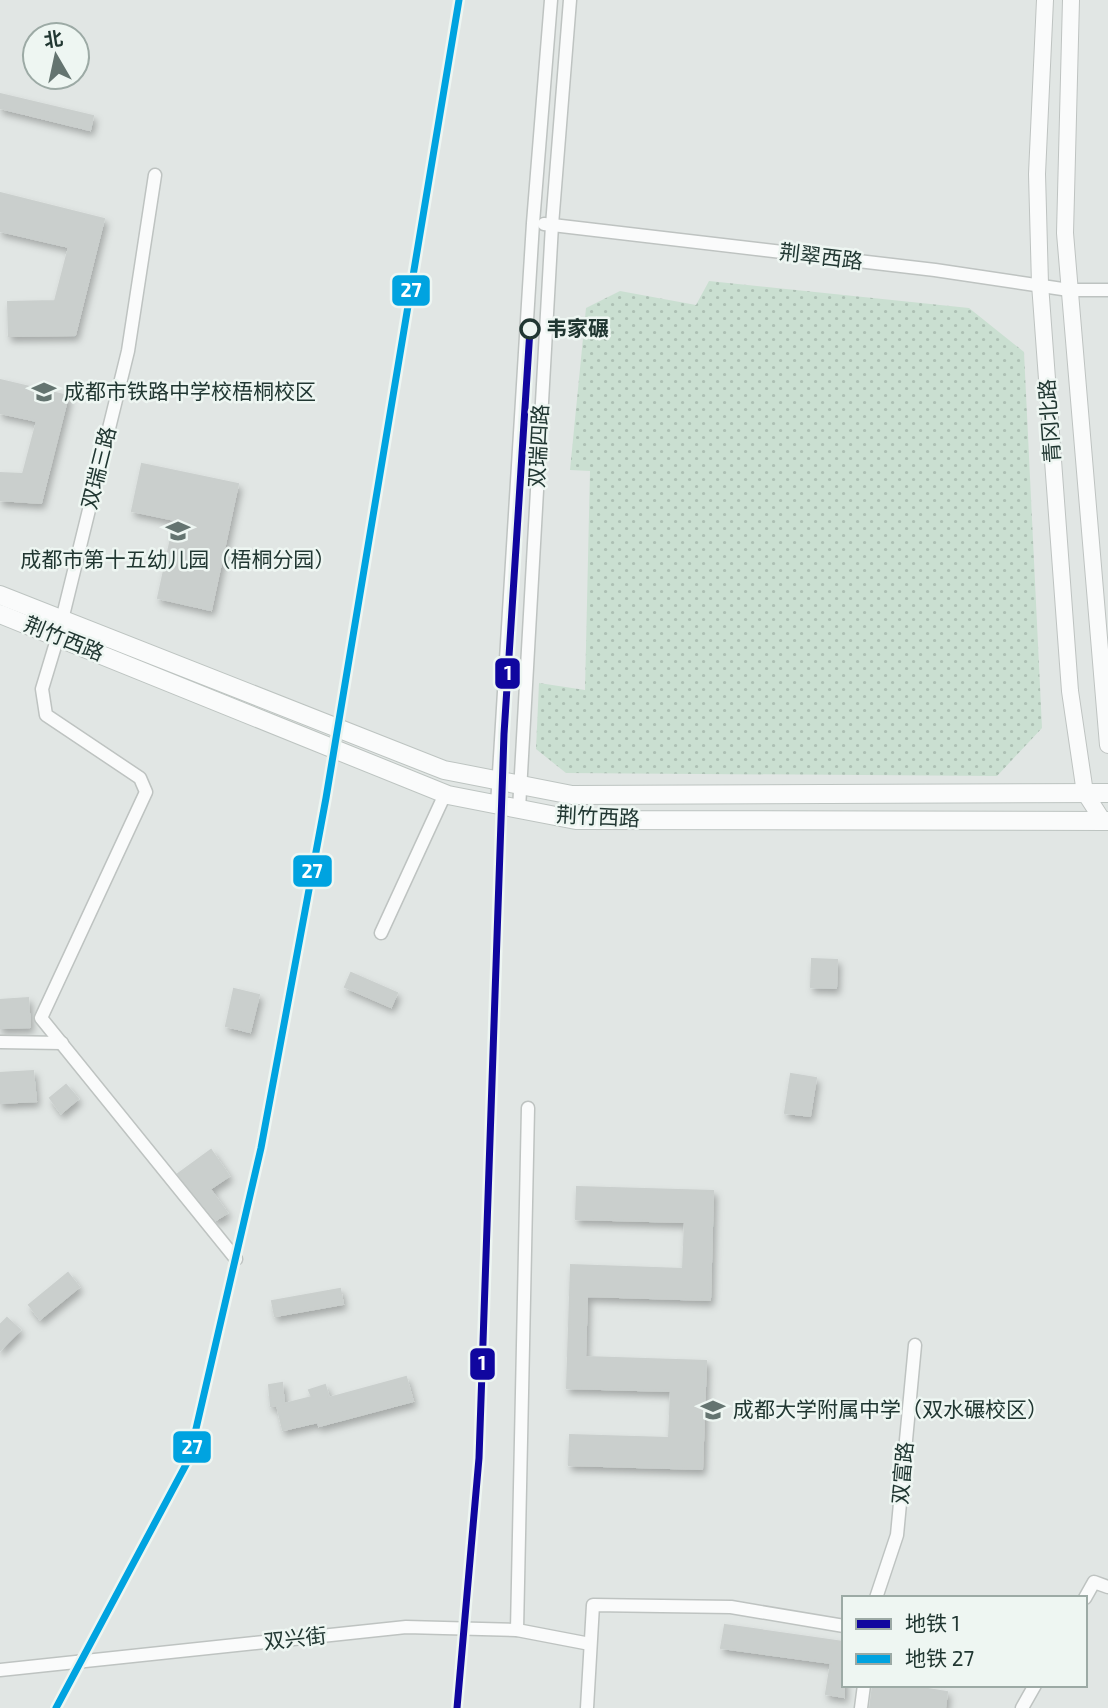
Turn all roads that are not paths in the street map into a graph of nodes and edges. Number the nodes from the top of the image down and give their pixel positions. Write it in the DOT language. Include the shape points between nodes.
graph roads {
  1 [pos="551,0"];
  2 [pos="570,0"];
  3 [pos="1045,0"];
  4 [pos="1071,0"];
  5 [pos="155,175"];
  6 [pos="533,223"];
  7 [pos="552,225"];
  8 [pos="1040,284"];
  9 [pos="1069,290"];
  10 [pos="1108,290"];
  11 [pos="0,596"];
  12 [pos="0,614"];
  13 [pos="60,628"];
  14 [pos="1108,746"];
  15 [pos="498,781"];
  16 [pos="520,785"];
  17 [pos="1086,793"];
  18 [pos="1108,793"];
  19 [pos="445,794"];
  20 [pos="497,804"];
  21 [pos="519,809"];
  22 [pos="1107,820"];
  23 [pos="381,933"];
  24 [pos="0,1042"];
  25 [pos="62,1042"];
  26 [pos="528,1108"];
  27 [pos="236,1259"];
  28 [pos="915,1345"];
  29 [pos="1108,1587"];
  30 [pos="877,1596"];
  31 [pos="1086,1596"];
  32 [pos="842,1626"];
  33 [pos="517,1630"];
  34 [pos="590,1644"];
  35 [pos="0,1670"];
  36 [pos="864,1687"];
  37 [pos="1034,1687"];
  38 [pos="587,1708"];
  39 [pos="861,1708"];
  40 [pos="1022,1708"];
  1 -- 6 [label="street, 双瑞四路"];
  2 -- 7 [label="street, 双瑞四路"];
  3 -- 8 [label="street, 青冈北路" via="1037,174"];
  4 -- 9 [label="street, 青冈北路" via="1065,233"];
  5 -- 13 [label="street, 双瑞三路" via="128,351"];
  6 -- 7 [label="street, 荆翠西路"];
  6 -- 15 [label="street, 双瑞四路"];
  7 -- 8 [label="street, 荆翠西路"];
  7 -- 16 [label="street, 双瑞四路"];
  8 -- 9 [label="street, 荆翠西路"];
  8 -- 17 [label="street, 青冈北路" via="1070,691"];
  9 -- 10 [label="street, 荆翠西路"];
  9 -- 14 [label="street, 青冈北路"];
  11 -- 13 [label="main road, 荆竹西路"];
  12 -- 13 [label="main road, 荆竹西路"];
  13 -- 15 [label="main road, 荆竹西路" via="444,770"];
  13 -- 19 [label="main road, 荆竹西路"];
  13 -- 25 [label="street, 双瑞三路" via="42,689 46,715 140,778 146,792 41,1018"];
  15 -- 16 [label="main road, 荆竹西路"];
  15 -- 20 [label="street, 双瑞四路"];
  16 -- 17 [label="main road, 荆竹西路" via="572,795"];
  16 -- 21 [label="street, 双瑞四路"];
  17 -- 18 [label="main road, 荆竹西路"];
  17 -- 22 [label="street, 青冈北路"];
  19 -- 20 [label="main road, 荆竹西路"];
  19 -- 23 [label="street"];
  20 -- 21 [label="main road, 荆竹西路"];
  21 -- 22 [label="main road, 荆竹西路" via="576,820"];
  24 -- 25 [label="street"];
  25 -- 27 [label="street"];
  26 -- 33 [label="street"];
  28 -- 30 [label="street, 双富路" via="897,1535"];
  29 -- 31 [label="street" via="1094,1582"];
  32 -- 34 [label="street" via="731,1607 593,1605"];
  33 -- 34 [label="street, 双兴街"];
  33 -- 35 [label="street, 双兴街" via="407,1627"];
  34 -- 38 [label="street"];
  36 -- 39 [label="street"];
  37 -- 40 [label="street"];
}
